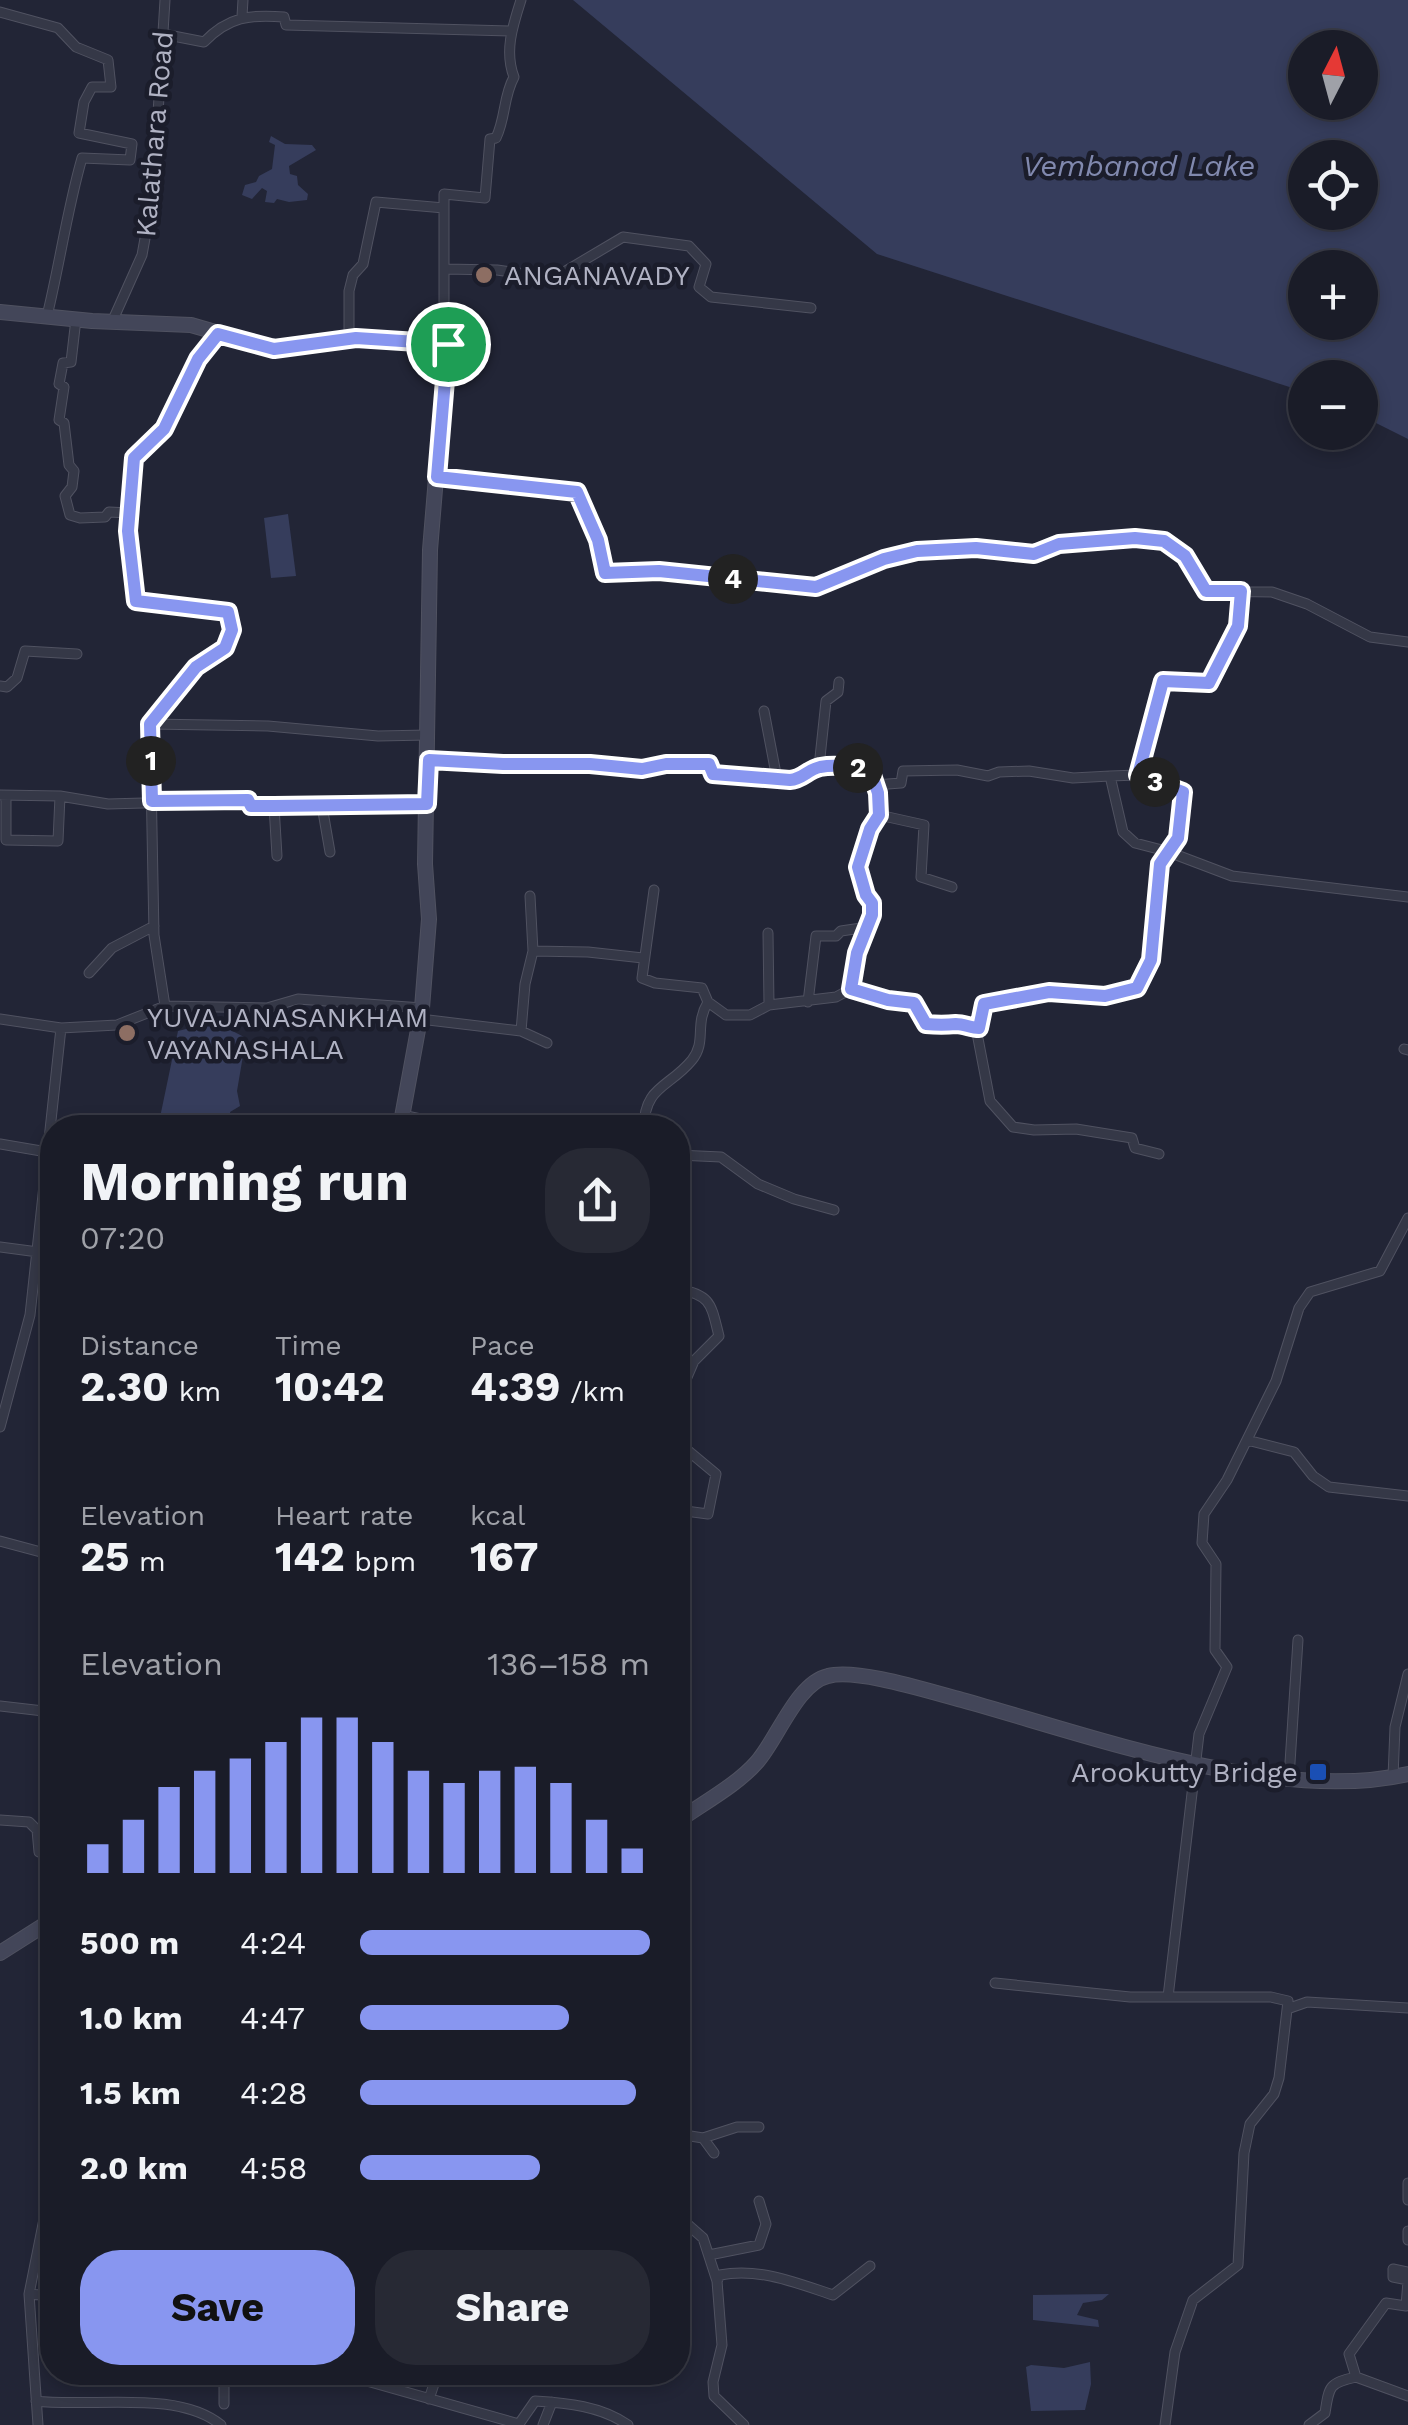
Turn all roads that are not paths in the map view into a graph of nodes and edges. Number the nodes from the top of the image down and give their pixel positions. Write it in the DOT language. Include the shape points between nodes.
graph roads {
  1 [pos="165,0"];
  2 [pos="244,0"];
  3 [pos="521,0"];
  4 [pos="0,12"];
  5 [pos="242,16"];
  6 [pos="511,31"];
  7 [pos="164,34"];
  8 [pos="444,208"];
  9 [pos="445,269"];
  10 [pos="811,308"];
  11 [pos="0,312"];
  12 [pos="47,316"];
  13 [pos="76,319"];
  14 [pos="112,322"];
  15 [pos="218,334"];
  16 [pos="349,339"];
  17 [pos="448,344"];
  18 [pos="437,477"];
  19 [pos="128,513"];
  20 [pos="1241,591"];
  21 [pos="1408,642"];
  22 [pos="77,654"];
  23 [pos="839,682"];
  24 [pos="0,686"];
  25 [pos="764,711"];
  26 [pos="150,724"];
  27 [pos="428,735"];
  28 [pos="429,760"];
  29 [pos="818,767"];
  30 [pos="1138,775"];
  31 [pos="1110,776"];
  32 [pos="777,779"];
  33 [pos="875,785"];
  34 [pos="3,796"];
  35 [pos="60,796"];
  36 [pos="152,801"];
  37 [pos="427,804"];
  38 [pos="274,806"];
  39 [pos="322,806"];
  40 [pos="879,815"];
  41 [pos="1166,851"];
  42 [pos="330,852"];
  43 [pos="277,856"];
  44 [pos="952,887"];
  45 [pos="654,890"];
  46 [pos="530,896"];
  47 [pos="1408,896"];
  48 [pos="154,926"];
  49 [pos="868,927"];
  50 [pos="768,933"];
  51 [pos="532,951"];
  52 [pos="644,958"];
  53 [pos="88,972"];
  54 [pos="851,989"];
  55 [pos="708,1002"];
  56 [pos="808,1002"];
  57 [pos="165,1006"];
  58 [pos="769,1006"];
  59 [pos="421,1014"];
  60 [pos="0,1019"];
  61 [pos="60,1028"];
  62 [pos="976,1028"];
  63 [pos="521,1031"];
  64 [pos="548,1044"];
  65 [pos="51,1115"];
  66 [pos="402,1115"];
  67 [pos="644,1115"];
  68 [pos="0,1144"];
  69 [pos="40,1151"];
  70 [pos="1159,1154"];
  71 [pos="690,1156"];
  72 [pos="834,1210"];
  73 [pos="1408,1218"];
  74 [pos="40,1230"];
  75 [pos="0,1247"];
  76 [pos="38,1252"];
  77 [pos="690,1291"];
  78 [pos="690,1370"];
  79 [pos="0,1427"];
  80 [pos="1247,1440"];
  81 [pos="690,1453"];
  82 [pos="1408,1496"];
  83 [pos="690,1512"];
  84 [pos="0,1541"];
  85 [pos="40,1552"];
  86 [pos="1298,1640"];
  87 [pos="1408,1674"];
  88 [pos="0,1706"];
  89 [pos="40,1711"];
  90 [pos="1195,1764"];
  91 [pos="1400,1776"];
  92 [pos="1289,1778"];
  93 [pos="690,1812"];
  94 [pos="0,1820"];
  95 [pos="39,1852"];
  96 [pos="40,1928"];
  97 [pos="0,1953"];
  98 [pos="995,1983"];
  99 [pos="1168,1997"];
  100 [pos="1290,2008"];
  101 [pos="1408,2008"];
  102 [pos="759,2127"];
  103 [pos="690,2136"];
  104 [pos="704,2138"];
  105 [pos="714,2153"];
  106 [pos="1408,2182"];
  107 [pos="1408,2200"];
  108 [pos="759,2201"];
  109 [pos="690,2227"];
  110 [pos="1408,2231"];
  111 [pos="40,2236"];
  112 [pos="1408,2240"];
  113 [pos="709,2255"];
  114 [pos="870,2266"];
  115 [pos="1408,2272"];
  116 [pos="717,2281"];
  117 [pos="1408,2281"];
  118 [pos="1408,2290"];
  119 [pos="28,2294"];
  120 [pos="40,2295"];
  121 [pos="1356,2377"];
  122 [pos="224,2385"];
  123 [pos="380,2385"];
  124 [pos="434,2385"];
  125 [pos="1408,2396"];
  126 [pos="429,2399"];
  127 [pos="36,2400"];
  128 [pos="552,2402"];
  129 [pos="224,2404"];
  130 [pos="38,2425"];
  131 [pos="221,2425"];
  132 [pos="543,2425"];
  133 [pos="628,2425"];
  134 [pos="744,2425"];
  135 [pos="1164,2425"];
  136 [pos="1309,2425"];
  1 -- 7 [label="street, Kalathara Road"];
  2 -- 5 [label="street"];
  3 -- 6 [label="street"];
  4 -- 12 [label="street" via="58,28 76,47 108,60 111,88 92,87 79,133 132,144 130,160 82,158"];
  5 -- 6 [label="street" via="284,17 286,25"];
  5 -- 7 [label="street" via="204,42"];
  6 -- 8 [label="street" via="514,77 506,118 490,138 485,198 444,194"];
  7 -- 14 [label="street, Kalathara Road" via="154,194 142,255"];
  8 -- 9 [label="street"];
  8 -- 16 [label="street" via="376,202 363,264 349,291"];
  9 -- 10 [label="street" via="554,278 623,237 663,241 689,246 706,264 698,287 711,296"];
  9 -- 17 [label="street"];
  11 -- 12 [label="street"];
  12 -- 13 [label="street"];
  13 -- 14 [label="street"];
  13 -- 19 [label="street" via="71,362 63,363 59,384 60,420 74,471 65,496 70,515"];
  14 -- 15 [label="street" via="191,325"];
  15 -- 16 [label="street" via="274,349"];
  15 -- 19 [label="street" via="198,359 164,429 134,458"];
  16 -- 17 [label="street"];
  17 -- 18 [label="street"];
  18 -- 20 [label="street" via="577,492 605,573 614,575 659,571 816,587 917,551 1034,554 1059,544 1135,538 1164,541 1185,556 1206,591"];
  18 -- 27 [label="street"];
  19 -- 26 [label="street" via="136,601 228,612 232,630 225,648 196,667"];
  20 -- 21 [label="street" via="1272,592 1370,637"];
  20 -- 30 [label="street" via="1238,626 1209,683 1163,681"];
  22 -- 24 [label="street" via="25,651 18,678"];
  23 -- 29 [label="street" via="826,701"];
  25 -- 32 [label="street"];
  26 -- 27 [label="street"];
  26 -- 36 [label="street"];
  27 -- 28 [label="street"];
  28 -- 32 [label="street" via="642,769 709,764 713,774"];
  28 -- 37 [label="street"];
  29 -- 32 [label="street" via="802,779"];
  29 -- 33 [label="street" via="871,772"];
  30 -- 31 [label="street"];
  30 -- 41 [label="street" via="1183,792 1178,838"];
  31 -- 33 [label="street" via="903,771 902,783"];
  31 -- 41 [label="street" via="1123,832 1135,843"];
  33 -- 40 [label="street"];
  34 -- 35 [label="street"];
  34 -- 35 [label="street" via="6,840 58,841"];
  35 -- 36 [label="street" via="108,804"];
  36 -- 38 [label="street"];
  36 -- 48 [label="street"];
  37 -- 39 [label="street"];
  37 -- 59 [label="street" via="429,919"];
  38 -- 39 [label="street"];
  38 -- 43 [label="street"];
  39 -- 42 [label="street"];
  40 -- 44 [label="street" via="924,825 921,877"];
  40 -- 49 [label="street" via="858,867 872,903"];
  41 -- 47 [label="street" via="1232,876"];
  41 -- 62 [label="street" via="1151,960 1137,988 1093,996 1049,992 984,1004"];
  45 -- 52 [label="street"];
  46 -- 51 [label="street"];
  48 -- 53 [label="street" via="112,948"];
  48 -- 57 [label="street"];
  49 -- 54 [label="street"];
  49 -- 56 [label="street" via="816,936"];
  50 -- 58 [label="street"];
  51 -- 52 [label="street"];
  51 -- 63 [label="street"];
  52 -- 55 [label="street" via="642,978 702,988"];
  54 -- 56 [label="street"];
  54 -- 62 [label="street" via="914,1003 926,1024"];
  55 -- 58 [label="street" via="726,1015"];
  55 -- 67 [label="street" via="698,1018 702,1038 693,1059 650,1098"];
  56 -- 58 [label="street"];
  57 -- 59 [label="street" via="267,1008 298,999"];
  57 -- 61 [label="street" via="117,1026"];
  59 -- 63 [label="street"];
  59 -- 66 [label="street"];
  60 -- 61 [label="street"];
  61 -- 65 [label="street"];
  62 -- 70 [label="street" via="990,1101 1013,1127 1132,1138 1135,1148"];
  63 -- 64 [label="street"];
  68 -- 69 [label="street"];
  71 -- 72 [label="street" via="721,1157 758,1184"];
  73 -- 80 [label="street" via="1380,1271 1310,1292"];
  74 -- 76 [label="street"];
  75 -- 76 [label="street"];
  76 -- 79 [label="street" via="30,1315"];
  77 -- 78 [label="street" via="711,1303 719,1336"];
  80 -- 82 [label="street" via="1294,1452 1328,1487"];
  80 -- 90 [label="street" via="1204,1514 1202,1543 1216,1564 1215,1650 1227,1667 1199,1734"];
  81 -- 83 [label="street" via="716,1474 708,1514"];
  84 -- 85 [label="street"];
  86 -- 92 [label="street"];
  87 -- 91 [label="street" via="1394,1727"];
  88 -- 89 [label="street"];
  90 -- 92 [label="street"];
  90 -- 93 [label="street" via="934,1693 852,1674 827,1676 807,1686 756,1764"];
  90 -- 99 [label="street"];
  91 -- 92 [label="street" via="1322,1783"];
  94 -- 95 [label="street" via="29,1822 37,1830"];
  96 -- 97 [label="street"];
  98 -- 99 [label="street"];
  99 -- 100 [label="street" via="1271,1997"];
  100 -- 101 [label="street" via="1307,2002"];
  100 -- 135 [label="street" via="1274,2094 1250,2124 1244,2153 1238,2264 1192,2300 1174,2352"];
  102 -- 104 [label="street" via="737,2126"];
  103 -- 104 [label="street"];
  104 -- 105 [label="street"];
  106 -- 107 [label="street"];
  108 -- 113 [label="street" via="766,2224 759,2245"];
  109 -- 113 [label="street"];
  110 -- 112 [label="street"];
  111 -- 119 [label="street"];
  113 -- 116 [label="street"];
  114 -- 116 [label="street" via="833,2295 775,2276 734,2272"];
  115 -- 117 [label="street" via="1393,2269 1393,2277"];
  116 -- 134 [label="street" via="722,2345 714,2396"];
  117 -- 118 [label="street"];
  118 -- 121 [label="street" via="1406,2306 1386,2304 1349,2354"];
  119 -- 120 [label="street"];
  119 -- 127 [label="street"];
  121 -- 125 [label="street"];
  121 -- 136 [label="street" via="1328,2390 1325,2413"];
  122 -- 129 [label="street"];
  123 -- 126 [label="street"];
  124 -- 126 [label="street"];
  126 -- 128 [label="street" via="518,2424 535,2401"];
  127 -- 130 [label="street"];
  127 -- 131 [label="street" via="148,2403"];
  128 -- 132 [label="street"];
  128 -- 133 [label="street" via="614,2415"];
}
